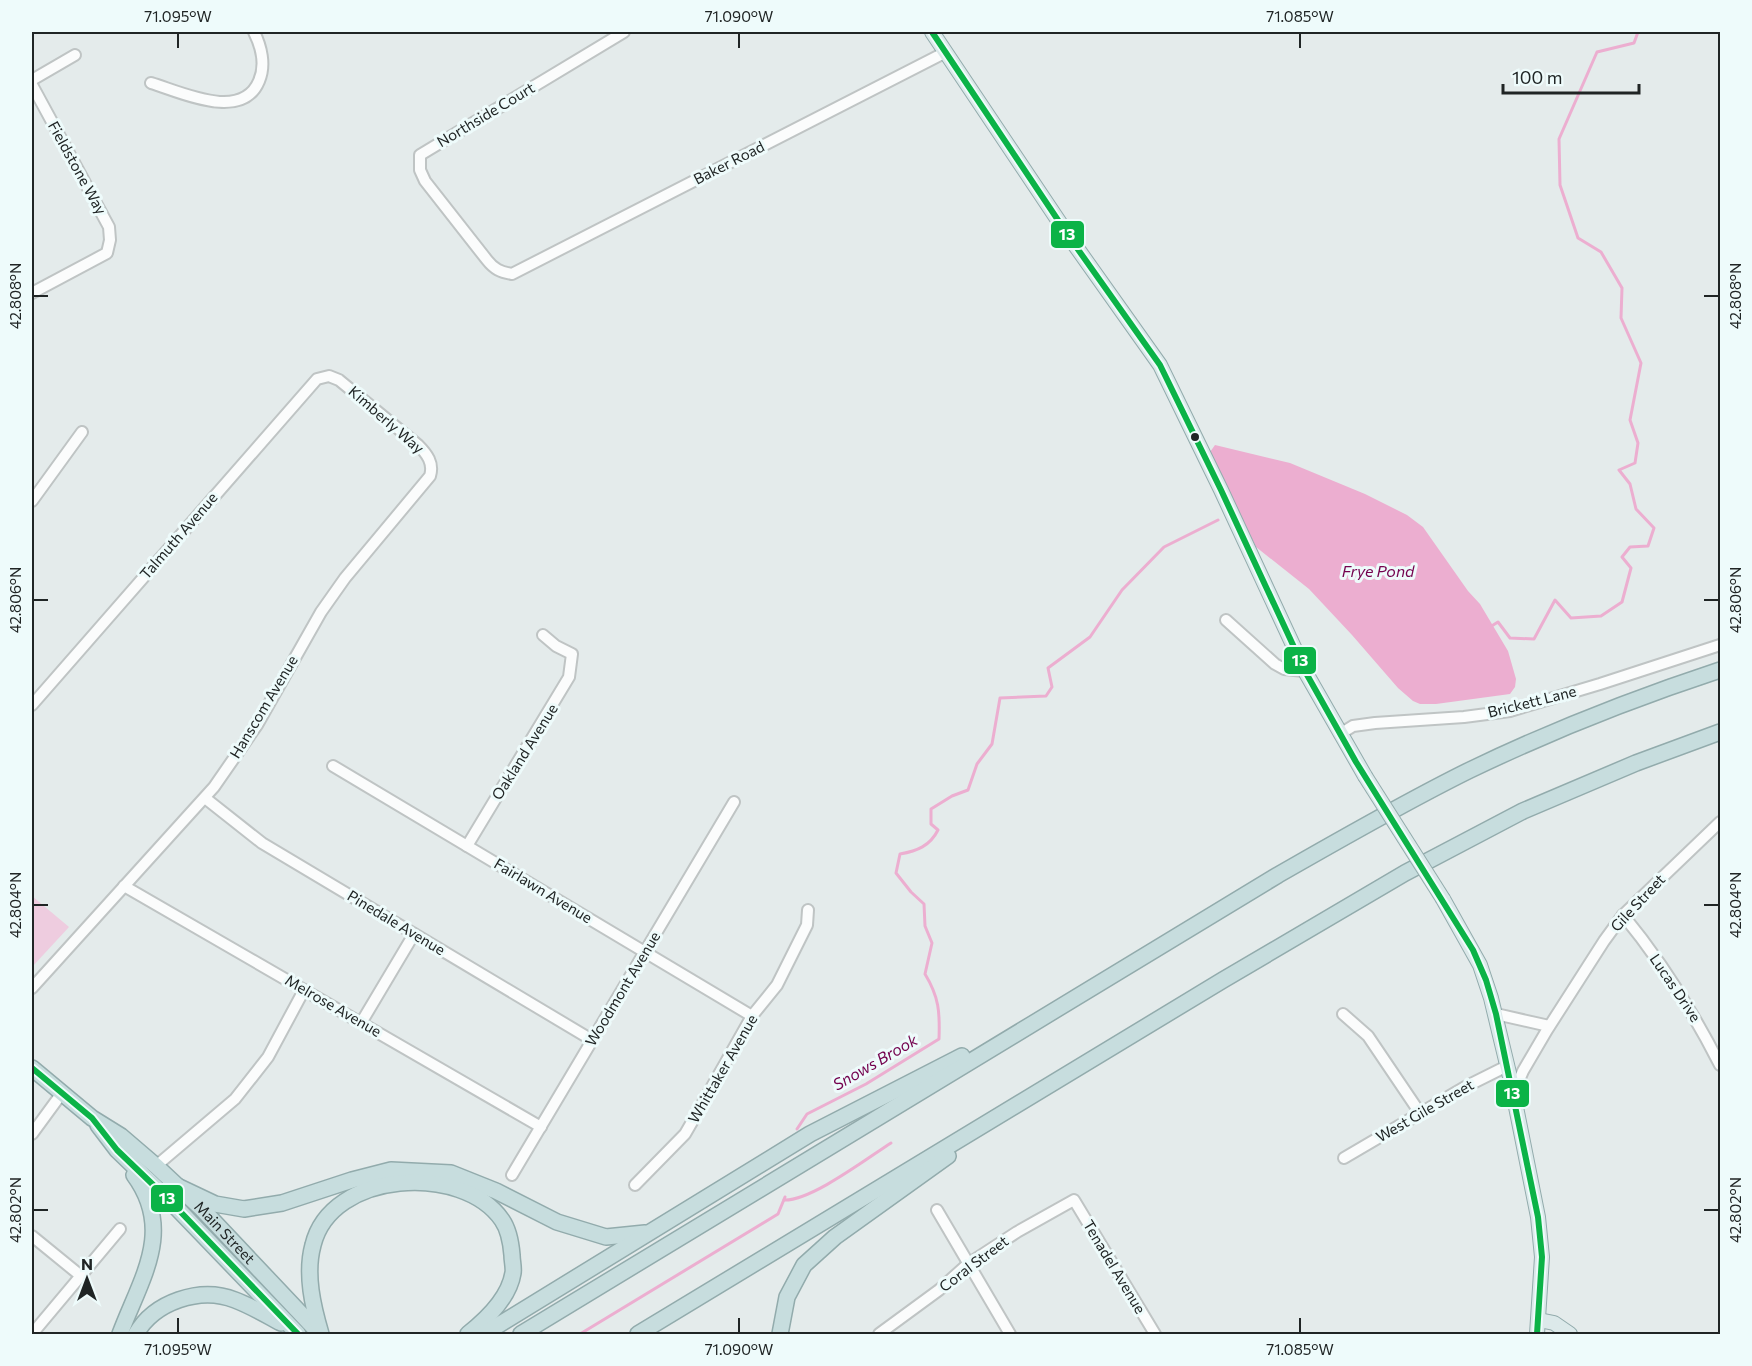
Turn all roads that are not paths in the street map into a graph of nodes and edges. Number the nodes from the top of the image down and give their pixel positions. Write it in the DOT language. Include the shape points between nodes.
graph roads {
  1 [pos="254,32"];
  2 [pos="624,32"];
  3 [pos="932,32"];
  4 [pos="946,52"];
  5 [pos="75,56"];
  6 [pos="32,80"];
  7 [pos="151,83"];
  8 [pos="32,85"];
  9 [pos="512,274"];
  10 [pos="32,294"];
  11 [pos="332,377"];
  12 [pos="82,432"];
  13 [pos="432,468"];
  14 [pos="32,501"];
  15 [pos="1226,620"];
  16 [pos="543,635"];
  17 [pos="1720,645"];
  18 [pos="1720,669"];
  19 [pos="1304,671"];
  20 [pos="32,705"];
  21 [pos="1720,732"];
  22 [pos="1340,734"];
  23 [pos="333,766"];
  24 [pos="205,798"];
  25 [pos="734,802"];
  26 [pos="1720,822"];
  27 [pos="467,846"];
  28 [pos="124,886"];
  29 [pos="808,910"];
  30 [pos="1623,915"];
  31 [pos="414,934"];
  32 [pos="645,952"];
  33 [pos="32,988"];
  34 [pos="304,990"];
  35 [pos="1054,1011"];
  36 [pos="1343,1014"];
  37 [pos="1496,1014"];
  38 [pos="752,1016"];
  39 [pos="361,1023"];
  40 [pos="1549,1026"];
  41 [pos="592,1040"];
  42 [pos="1720,1065"];
  43 [pos="1507,1066"];
  44 [pos="32,1068"];
  45 [pos="62,1092"];
  46 [pos="1038,1092"];
  47 [pos="1514,1094"];
  48 [pos="1420,1113"];
  49 [pos="92,1118"];
  50 [pos="541,1127"];
  51 [pos="32,1134"];
  52 [pos="117,1150"];
  53 [pos="1344,1158"];
  54 [pos="156,1166"];
  55 [pos="512,1175"];
  56 [pos="635,1185"];
  57 [pos="177,1186"];
  58 [pos="1074,1200"];
  59 [pos="937,1210"];
  60 [pos="120,1228"];
  61 [pos="654,1231"];
  62 [pos="32,1236"];
  63 [pos="968,1264"];
  64 [pos="81,1276"];
  65 [pos="1539,1320"];
  66 [pos="294,1331"];
  67 [pos="32,1335"];
  68 [pos="120,1335"];
  69 [pos="136,1335"];
  70 [pos="320,1335"];
  71 [pos="468,1335"];
  72 [pos="484,1335"];
  73 [pos="521,1335"];
  74 [pos="638,1335"];
  75 [pos="780,1335"];
  76 [pos="879,1335"];
  77 [pos="1010,1335"];
  78 [pos="1155,1335"];
  79 [pos="1537,1335"];
  80 [pos="1570,1335"];
  1 -- 7 [label="street" via="262,75 249,95 239,101 209,101"];
  2 -- 9 [label="street, Northside Court" via="420,155 425,181 493,267"];
  3 -- 4 [label="main road"];
  4 -- 9 [label="street, Baker Road"];
  4 -- 19 [label="main road" via="1160,365"];
  5 -- 6 [label="street"];
  8 -- 10 [label="street, Fieldstone Way" via="109,227 110,240 107,253"];
  11 -- 13 [label="street, Kimberly Way" via="418,445"];
  11 -- 20 [label="street, Talmuth Avenue" via="319,378 311,384"];
  12 -- 14 [label="street"];
  13 -- 24 [label="street, Hanscom Avenue" via="428,480 321,612 257,725"];
  15 -- 19 [label="street" via="1275,664"];
  16 -- 27 [label="street, Oakland Avenue" via="572,654 567,684"];
  17 -- 22 [label="street, Brickett Lane" via="1510,711 1353,726"];
  18 -- 35 [label="highway" via="1609,710 1469,771 1278,875"];
  19 -- 22 [label="main road"];
  21 -- 46 [label="highway" via="1584,784 1468,839 1315,924"];
  22 -- 37 [label="main road, bridge" via="1476,957"];
  23 -- 27 [label="street, Fairlawn Avenue"];
  24 -- 28 [label="street, Hanscom Avenue"];
  24 -- 31 [label="street, Pinedale Avenue" via="262,843"];
  25 -- 32 [label="street, Woodmont Avenue"];
  26 -- 30 [label="street, Gile Street"];
  27 -- 32 [label="street, Fairlawn Avenue"];
  28 -- 33 [label="street, Hanscom Avenue"];
  28 -- 34 [label="street, Melrose Avenue"];
  29 -- 38 [label="street, Whittaker Avenue" via="807,925 777,985"];
  30 -- 40 [label="street, Gile Street"];
  30 -- 42 [label="street, Lucas Drive" via="1701,1026"];
  31 -- 39 [label="street"];
  31 -- 41 [label="street, Pinedale Avenue"];
  32 -- 38 [label="street, Fairlawn Avenue"];
  32 -- 41 [label="street, Woodmont Avenue"];
  34 -- 39 [label="street, Melrose Avenue"];
  34 -- 54 [label="street" via="268,1057 235,1099"];
  35 -- 61 [label="highway" via="810,1134"];
  35 -- 73 [label="highway"];
  36 -- 48 [label="street" via="1368,1036"];
  37 -- 40 [label="street"];
  37 -- 43 [label="main road"];
  38 -- 56 [label="street, Whittaker Avenue" via="685,1134"];
  39 -- 50 [label="street, Melrose Avenue"];
  40 -- 47 [label="street, Gile Street"];
  41 -- 50 [label="street, Woodmont Avenue"];
  43 -- 47 [label="main road"];
  43 -- 48 [label="street, West Gile Street"];
  44 -- 45 [label="highway, Main Street"];
  45 -- 49 [label="highway, Main Street"];
  45 -- 51 [label="street"];
  46 -- 74 [label="highway"];
  46 -- 75 [label="highway" via="835,1237 804,1265 787,1297"];
  47 -- 65 [label="main road" via="1538,1217 1542,1257"];
  48 -- 53 [label="street, West Gile Street"];
  49 -- 52 [label="highway, Main Street"];
  49 -- 54 [label="highway, Main Street"];
  50 -- 55 [label="street, Woodmont Avenue"];
  52 -- 66 [label="highway, Main Street"];
  52 -- 68 [label="highway" via="147,1192 155,1229 149,1265"];
  54 -- 57 [label="highway, Main Street"];
  57 -- 61 [label="highway" via="215,1204 244,1209 282,1203 391,1170 451,1173 557,1222 606,1237"];
  57 -- 70 [label="highway, Main Street"];
  58 -- 63 [label="street, Coral Street"];
  58 -- 78 [label="street, Tenadel Avenue"];
  59 -- 63 [label="street"];
  60 -- 64 [label="street"];
  61 -- 72 [label="highway"];
  62 -- 64 [label="street"];
  63 -- 76 [label="street, Coral Street"];
  63 -- 77 [label="street"];
  64 -- 67 [label="street"];
  65 -- 79 [label="main road"];
  65 -- 80 [label="main road" via="1554,1323"];
  66 -- 69 [label="highway" via="234,1299 216,1295 188,1297 161,1308 141,1325"];
  70 -- 71 [label="highway" via="313,1308 311,1269 312,1245 320,1228 344,1201 393,1183 422,1183 468,1192 488,1204 503,1221 511,1242 513,1272 507,1291"];
}
